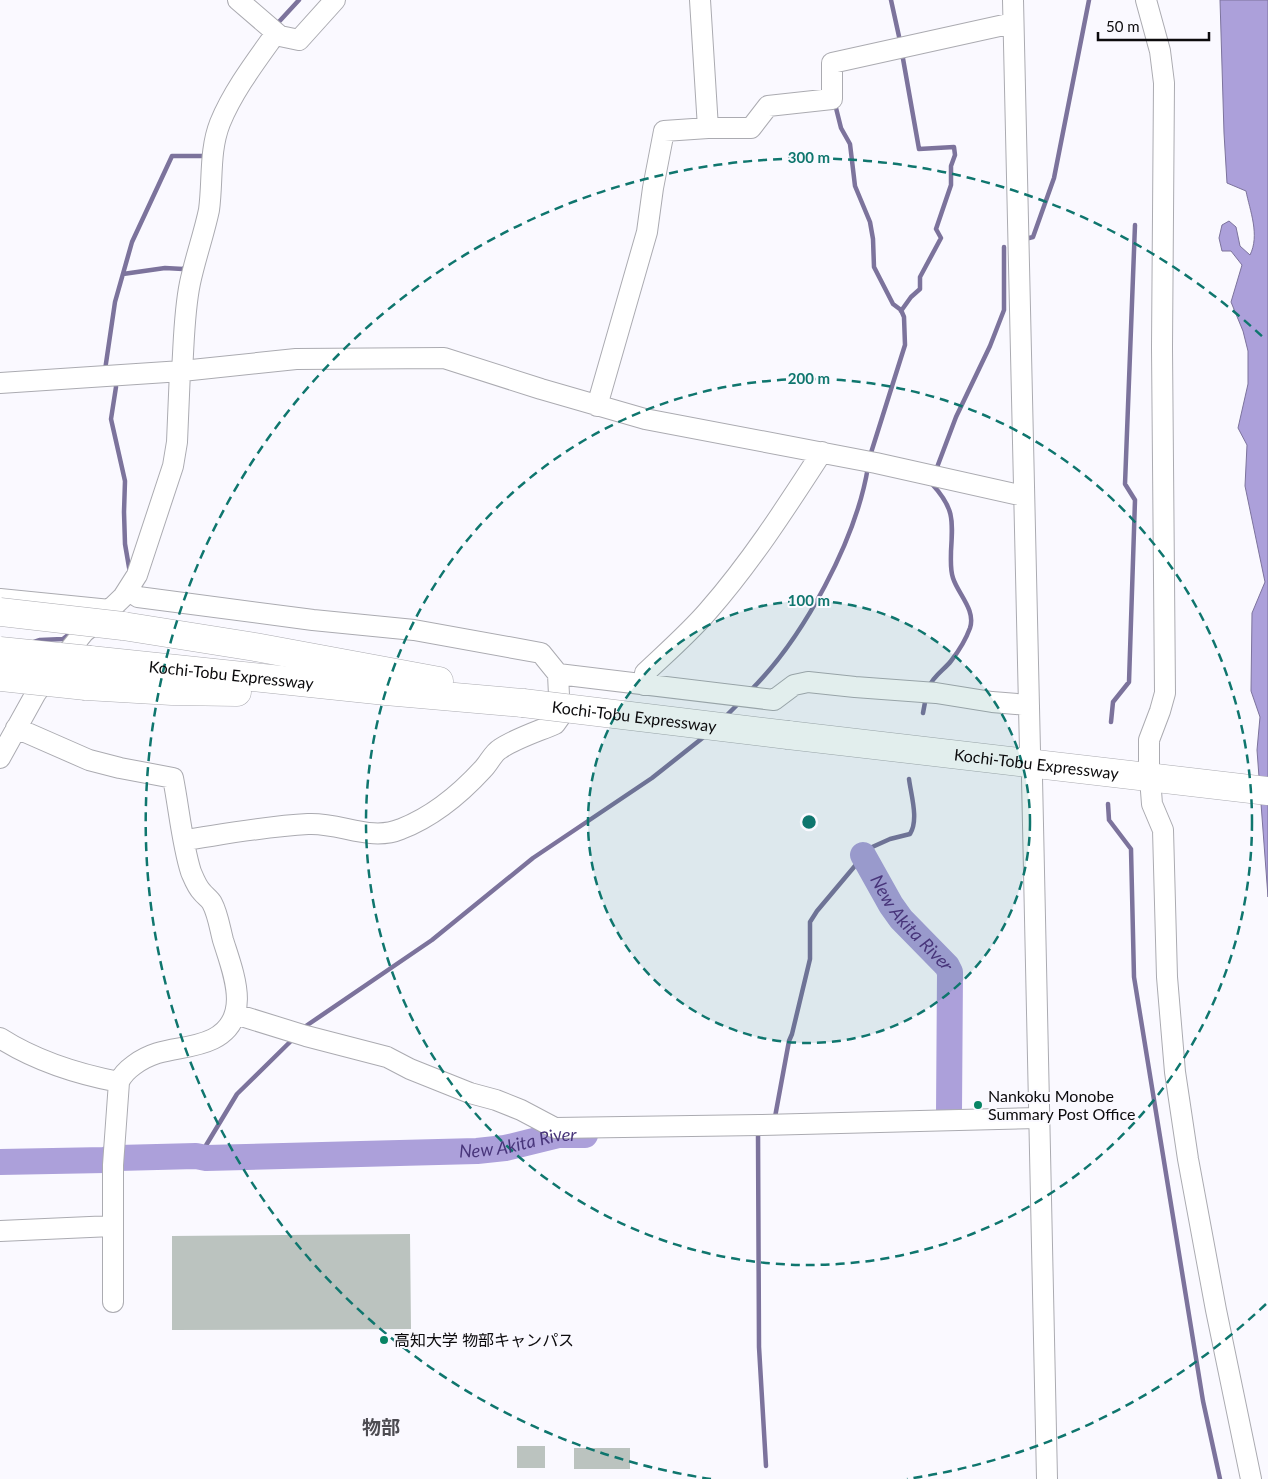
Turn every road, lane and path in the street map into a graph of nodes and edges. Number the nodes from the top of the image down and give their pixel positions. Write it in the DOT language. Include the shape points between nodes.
graph roads {
  1 [pos="238,0"];
  2 [pos="335,0"];
  3 [pos="700,0"];
  4 [pos="1013,0"];
  5 [pos="1146,0"];
  6 [pos="1014,23"];
  7 [pos="276,32"];
  8 [pos="708,128"];
  9 [pos="181,370"];
  10 [pos="0,382"];
  11 [pos="598,406"];
  12 [pos="822,452"];
  13 [pos="1024,496"];
  14 [pos="128,590"];
  15 [pos="0,598"];
  16 [pos="0,612"];
  17 [pos="116,618"];
  18 [pos="0,651"];
  19 [pos="88,673"];
  20 [pos="558,674"];
  21 [pos="0,677"];
  22 [pos="644,684"];
  23 [pos="0,689"];
  24 [pos="36,693"];
  25 [pos="523,703"];
  26 [pos="1029,705"];
  27 [pos="16,728"];
  28 [pos="1030,750"];
  29 [pos="0,758"];
  30 [pos="1149,766"];
  31 [pos="1032,778"];
  32 [pos="1162,786"];
  33 [pos="1268,791"];
  34 [pos="184,840"];
  35 [pos="235,1014"];
  36 [pos="0,1038"];
  37 [pos="119,1082"];
  38 [pos="1038,1118"];
  39 [pos="112,1226"];
  40 [pos="0,1231"];
  41 [pos="113,1302"];
  42 [pos="1047,1479"];
  43 [pos="1251,1479"];
  1 -- 7 [label="street"];
  2 -- 7 [label="street" via="299,40"];
  3 -- 8 [label="street"];
  4 -- 6 [label="street"];
  5 -- 30 [label="street" via="1160,51 1164,83 1164,693 1149,740"];
  6 -- 8 [label="street" via="832,63 832,98 768,106 751,128"];
  6 -- 13 [label="street"];
  7 -- 9 [label="street" via="244,79 215,136 208,211 187,298"];
  8 -- 11 [label="street" via="664,131 647,232"];
  9 -- 10 [label="street"];
  9 -- 11 [label="street" via="296,358 444,358"];
  9 -- 14 [label="street" via="174,466 137,575"];
  11 -- 12 [label="street" via="645,419"];
  12 -- 13 [label="street"];
  12 -- 22 [label="street" via="741,571 707,613 645,674"];
  13 -- 26 [label="street"];
  14 -- 17 [label="street"];
  14 -- 20 [label="street" via="138,597 414,630 540,653"];
  15 -- 17 [label="street"];
  16 -- 17 [label="highway, bridge"];
  17 -- 24 [label="street" via="84,632"];
  17 -- 25 [label="highway" via="434,679"];
  18 -- 19 [label="highway, bridge"];
  19 -- 21 [label="highway, bridge"];
  19 -- 25 [label="highway, Kochi-Tobu Expressway" via="206,691 386,691"];
  20 -- 22 [label="street"];
  20 -- 34 [label="street" via="560,717 555,724 498,749 462,789 402,829 374,834 310,824"];
  22 -- 26 [label="street" via="774,700 794,685 808,682"];
  23 -- 24 [label="street"];
  24 -- 27 [label="street"];
  25 -- 32 [label="highway, Kochi-Tobu Expressway, bridge"];
  26 -- 28 [label="street"];
  27 -- 29 [label="street"];
  27 -- 34 [label="street" via="89,760 173,778"];
  31 -- 38 [label="street"];
  32 -- 33 [label="highway, Kochi-Tobu Expressway"];
  32 -- 43 [label="street" via="1152,804 1163,830 1167,977 1175,1072 1216,1310"];
  34 -- 35 [label="street" via="192,874 201,892 212,903 236,984"];
  35 -- 37 [label="street" via="227,1027 212,1040 152,1054 131,1067"];
  35 -- 38 [label="street" via="387,1057 410,1070 511,1105 555,1128"];
  36 -- 37 [label="street" via="20,1051 49,1062"];
  37 -- 39 [label="street"];
  38 -- 42 [label="street"];
  39 -- 40 [label="street"];
  39 -- 41 [label="street"];
}
